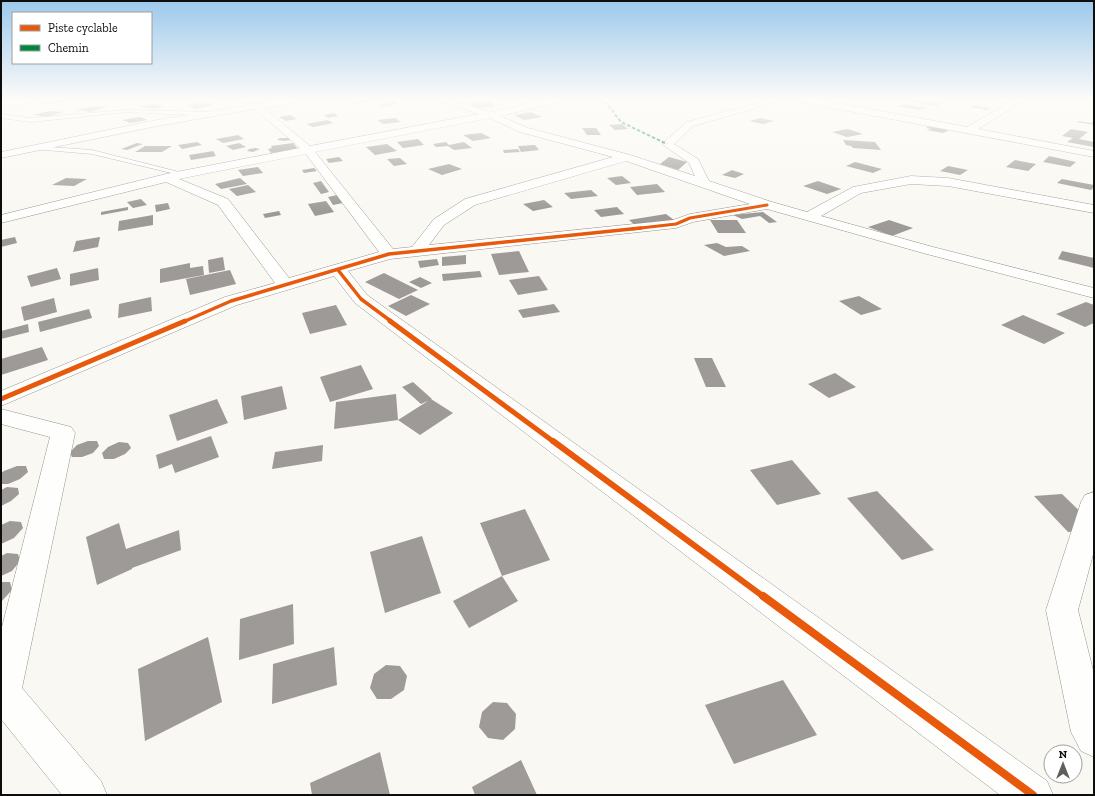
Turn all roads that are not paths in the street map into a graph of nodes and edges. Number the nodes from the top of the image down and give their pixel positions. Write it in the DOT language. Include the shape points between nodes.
graph roads {
  1 [pos="88,137"];
  2 [pos="292,137"];
  3 [pos="378,137"];
  4 [pos="551,137"];
  5 [pos="674,137"];
  6 [pos="1007,137"];
  7 [pos="35,148"];
  8 [pos="308,151"];
  9 [pos="1094,154"];
  10 [pos="1,155"];
  11 [pos="626,157"];
  12 [pos="184,174"];
  13 [pos="166,178"];
  14 [pos="704,184"];
  15 [pos="767,205"];
  16 [pos="1094,209"];
  17 [pos="810,216"];
  18 [pos="1,219"];
  19 [pos="416,252"];
  20 [pos="389,254"];
  21 [pos="338,270"];
  22 [pos="285,285"];
  23 [pos="1094,292"];
  24 [pos="1,399"];
  25 [pos="1,416"];
  26 [pos="1094,502"];
  27 [pos="1094,738"];
  28 [pos="87,795"];
  29 [pos="1033,795"];
  1 -- 7 [label="street"];
  2 -- 8 [label="street"];
  3 -- 8 [label="street"];
  4 -- 11 [label="street"];
  5 -- 14 [label="street" via="667,144 694,161"];
  6 -- 9 [label="street"];
  7 -- 10 [label="street"];
  7 -- 12 [label="lane" via="92,152"];
  8 -- 12 [label="street"];
  8 -- 20 [label="street"];
  11 -- 14 [label="street"];
  11 -- 19 [label="street" via="470,202 439,222"];
  12 -- 13 [label="street"];
  13 -- 18 [label="street"];
  13 -- 22 [label="street" via="223,202"];
  14 -- 15 [label="street"];
  15 -- 17 [label="street"];
  15 -- 19 [label="street" via="690,218 676,224"];
  16 -- 17 [label="street" via="948,182 911,180 857,190"];
  17 -- 23 [label="street" via="928,250"];
  19 -- 20 [label="street"];
  20 -- 21 [label="street"];
  21 -- 22 [label="street"];
  21 -- 29 [label="street" via="361,299"];
  22 -- 24 [label="street" via="231,301"];
  25 -- 28 [label="street" via="63,432 3,694"];
  26 -- 27 [label="street" via="1062,610 1090,732"];
}
